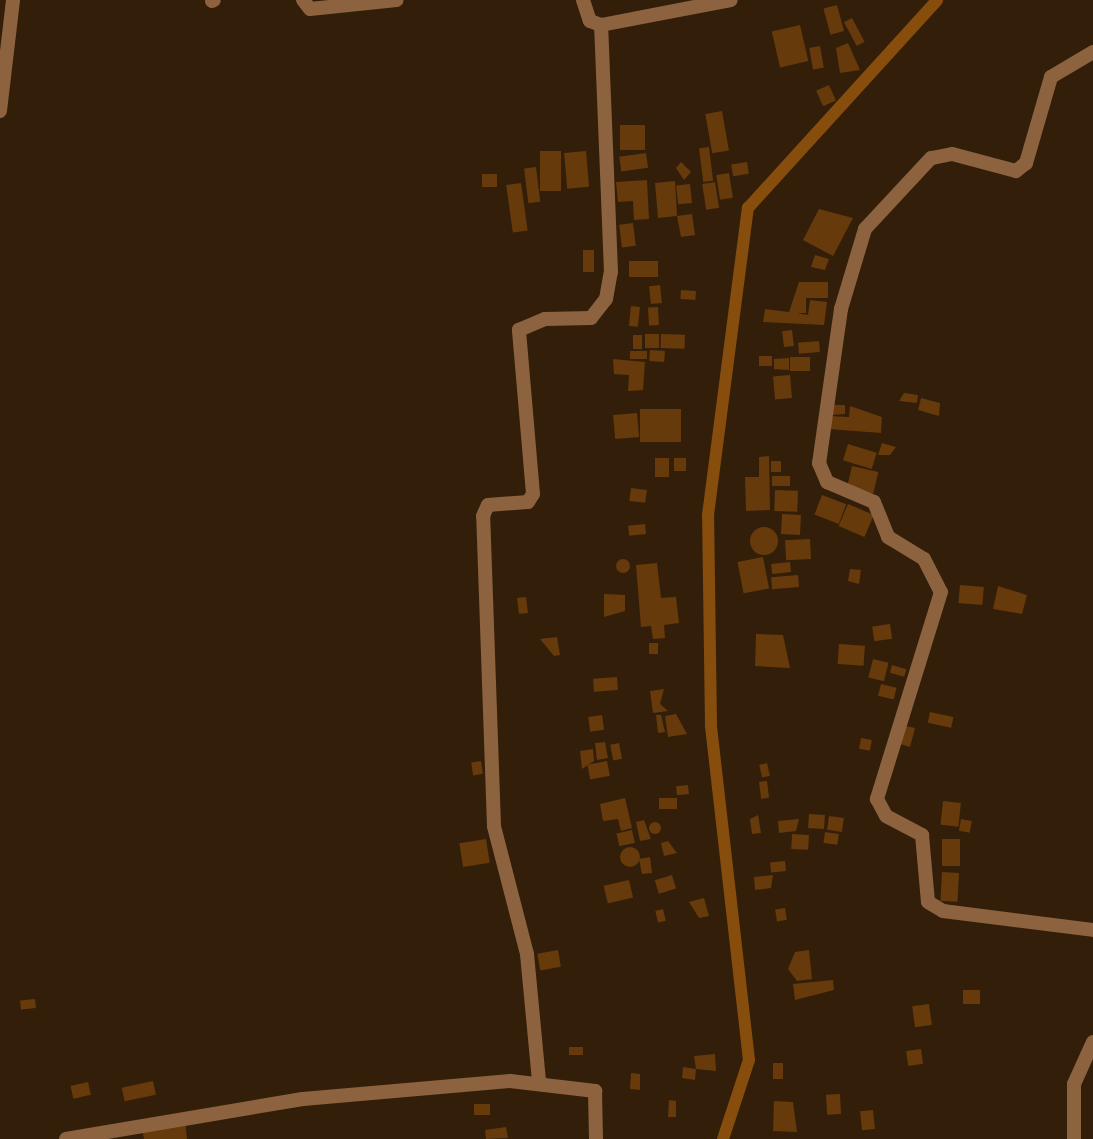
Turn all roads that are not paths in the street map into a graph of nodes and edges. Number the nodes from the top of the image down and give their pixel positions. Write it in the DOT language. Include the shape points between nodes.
graph roads {
  1 [pos="13,0"];
  2 [pos="303,0"];
  3 [pos="397,0"];
  4 [pos="583,0"];
  5 [pos="731,0"];
  6 [pos="601,25"];
  7 [pos="1093,52"];
  8 [pos="0,111"];
  9 [pos="1093,930"];
  10 [pos="1093,1042"];
  11 [pos="539,1081"];
  12 [pos="66,1139"];
  13 [pos="596,1139"];
  14 [pos="1074,1139"];
  1 -- 8 [label="street"];
  2 -- 3 [label="street" via="310,9"];
  4 -- 6 [label="street" via="590,21"];
  5 -- 6 [label="street"];
  6 -- 11 [label="street" via="611,272 606,299 591,318 545,319 519,330 533,494 528,502 488,505 483,516 494,826 527,954"];
  7 -- 9 [label="street" via="1051,77 1026,163 1016,171 952,154 931,158 865,229 841,309 819,463 827,482 874,502 888,537 924,559 941,592 877,799 886,816 922,835 928,902 943,911"];
  10 -- 14 [label="street" via="1074,1084"];
  11 -- 12 [label="street" via="303,1099"];
  11 -- 13 [label="street" via="595,1091"];
}
